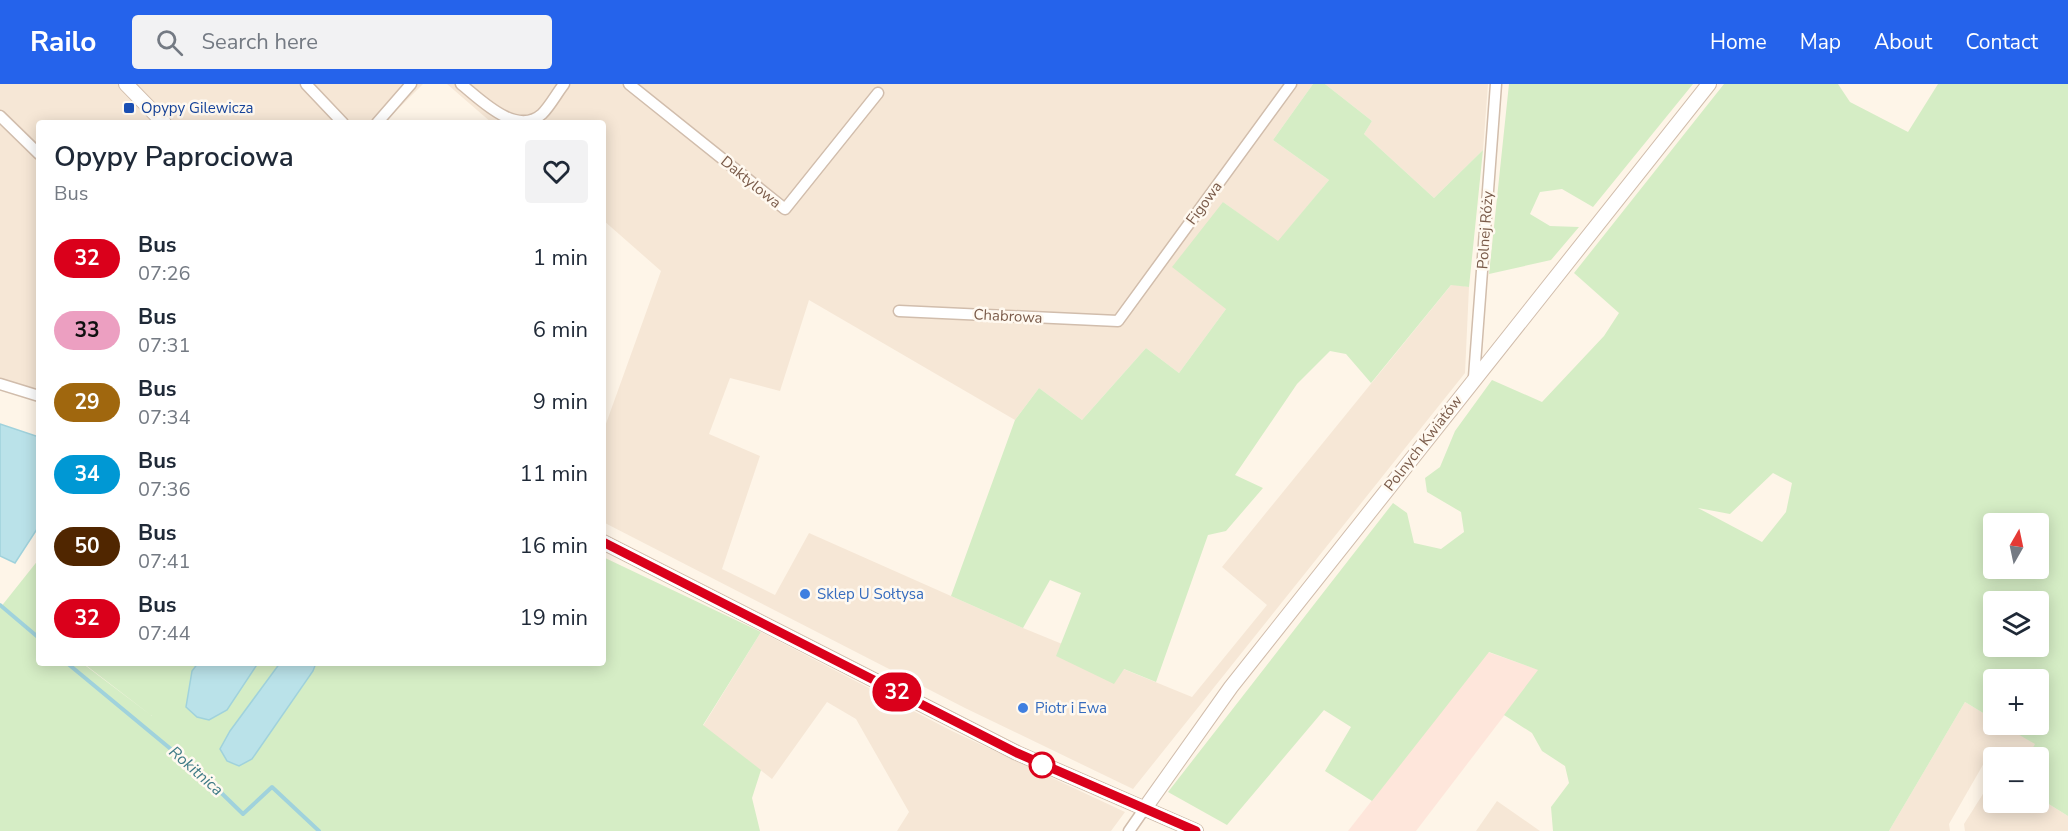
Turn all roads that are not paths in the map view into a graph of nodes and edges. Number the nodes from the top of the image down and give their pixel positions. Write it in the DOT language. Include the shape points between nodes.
graph roads {
  1 [pos="126,84"];
  2 [pos="306,84"];
  3 [pos="411,84"];
  4 [pos="461,84"];
  5 [pos="564,84"];
  6 [pos="629,84"];
  7 [pos="1291,84"];
  8 [pos="1496,84"];
  9 [pos="1709,84"];
  10 [pos="878,93"];
  11 [pos="0,116"];
  12 [pos="161,120"];
  13 [pos="340,120"];
  14 [pos="380,120"];
  15 [pos="515,120"];
  16 [pos="527,120"];
  17 [pos="36,151"];
  18 [pos="899,311"];
  19 [pos="1118,321"];
  20 [pos="1474,377"];
  21 [pos="0,384"];
  22 [pos="36,395"];
  23 [pos="606,544"];
  24 [pos="1144,808"];
  25 [pos="1129,831"];
  26 [pos="1196,831"];
  1 -- 12 [label="street"];
  2 -- 13 [label="street"];
  3 -- 14 [label="street"];
  4 -- 15 [label="street" via="503,116"];
  5 -- 16 [label="street" via="541,115"];
  6 -- 10 [label="street, Daktylowa" via="785,209"];
  7 -- 19 [label="street, Figowa"];
  8 -- 20 [label="street, Polnej Róży"];
  9 -- 20 [label="street, Polnych Kwiatów"];
  11 -- 17 [label="street"];
  18 -- 19 [label="street, Chabrowa"];
  20 -- 24 [label="street, Polnych Kwiatów" via="1231,687"];
  21 -- 22 [label="street"];
  23 -- 24 [label="street" via="1017,753"];
  24 -- 25 [label="street"];
  24 -- 26 [label="street"];
}
